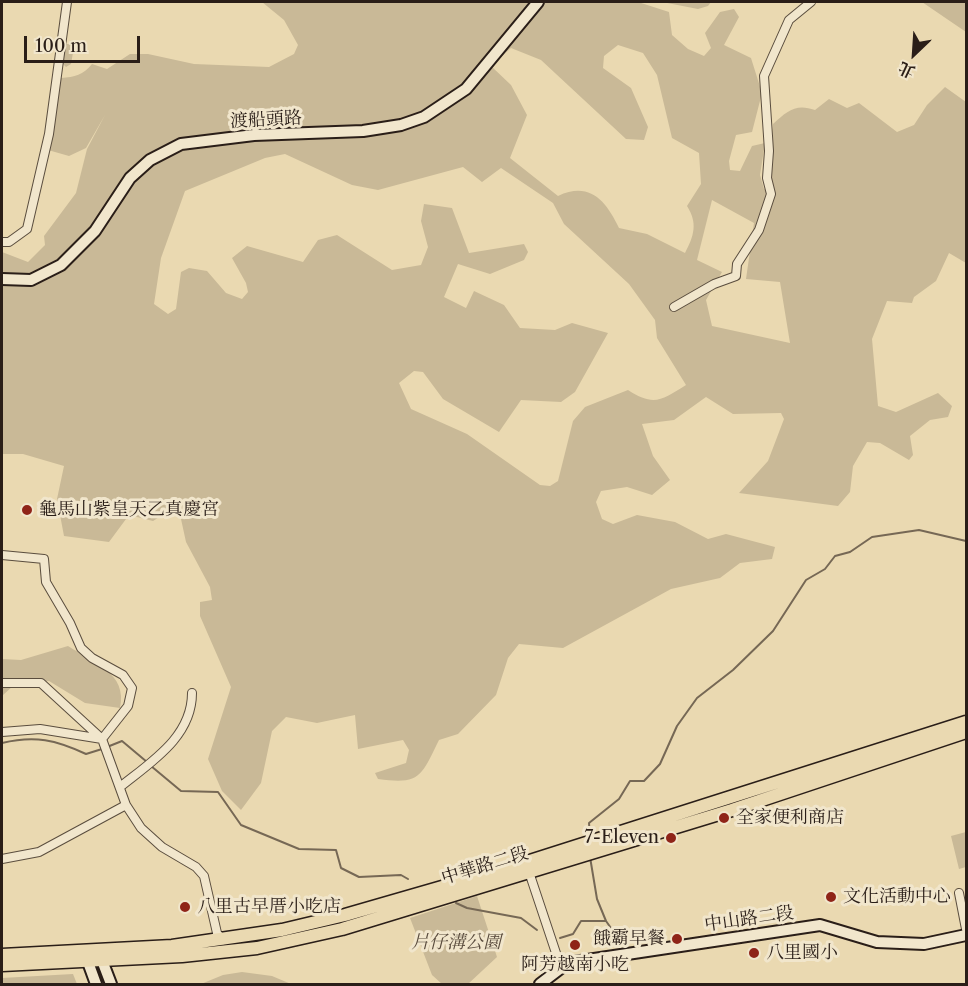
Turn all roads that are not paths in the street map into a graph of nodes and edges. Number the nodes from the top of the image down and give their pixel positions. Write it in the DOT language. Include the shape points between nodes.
graph roads {
  1 [pos="67,2"];
  2 [pos="538,2"];
  3 [pos="811,2"];
  4 [pos="2,242"];
  5 [pos="2,279"];
  6 [pos="674,307"];
  7 [pos="2,555"];
  8 [pos="2,683"];
  9 [pos="192,693"];
  10 [pos="966,722"];
  11 [pos="2,732"];
  12 [pos="966,732"];
  13 [pos="103,740"];
  14 [pos="120,787"];
  15 [pos="126,805"];
  16 [pos="2,859"];
  17 [pos="528,866"];
  18 [pos="959,893"];
  19 [pos="438,894"];
  20 [pos="966,929"];
  21 [pos="966,935"];
  22 [pos="223,939"];
  23 [pos="231,951"];
  24 [pos="2,955"];
  25 [pos="100,956"];
  26 [pos="88,962"];
  27 [pos="2,965"];
  28 [pos="561,968"];
  29 [pos="96,984"];
  30 [pos="111,984"];
  31 [pos="540,984"];
  1 -- 4 [label="street" via="49,134 27,229 9,242"];
  2 -- 5 [label="street, 渡船頭路" via="466,89 424,117 363,131 254,135 181,144 150,160 130,178 95,231 61,265 31,280"];
  3 -- 6 [label="street" via="789,20 764,76 767,178 771,194 759,230 737,264 736,276"];
  7 -- 13 [label="street" via="44,559 46,582 81,648 123,675 132,688 128,706"];
  8 -- 13 [label="street" via="41,683"];
  9 -- 14 [label="street" via="192,708 174,743"];
  10 -- 17 [label="main road, 中華路二段"];
  11 -- 13 [label="street" via="40,729"];
  12 -- 17 [label="main road, 中華路二段" via="732,810"];
  13 -- 14 [label="street"];
  14 -- 15 [label="street"];
  15 -- 16 [label="street" via="39,852"];
  15 -- 22 [label="street" via="141,828 204,876 217,933"];
  17 -- 19 [label="main road, 中華路二段"];
  17 -- 28 [label="street"];
  18 -- 20 [label="street"];
  19 -- 22 [label="main road, 中華路二段" via="282,930"];
  19 -- 23 [label="main road, 中華路二段" via="342,929"];
  21 -- 28 [label="street, 中山路二段" via="924,944 877,942 820,925 612,954"];
  22 -- 23 [label="street"];
  22 -- 25 [label="main road, 中華路二段"];
  23 -- 25 [label="main road, 中華路二段"];
  24 -- 25 [label="main road, 中華路二段"];
  25 -- 26 [label="main road, 中華路二段"];
  25 -- 30 [label="street"];
  26 -- 27 [label="main road, 中華路二段"];
  26 -- 29 [label="street"];
  28 -- 31 [label="street, 中山路二段"];
}
